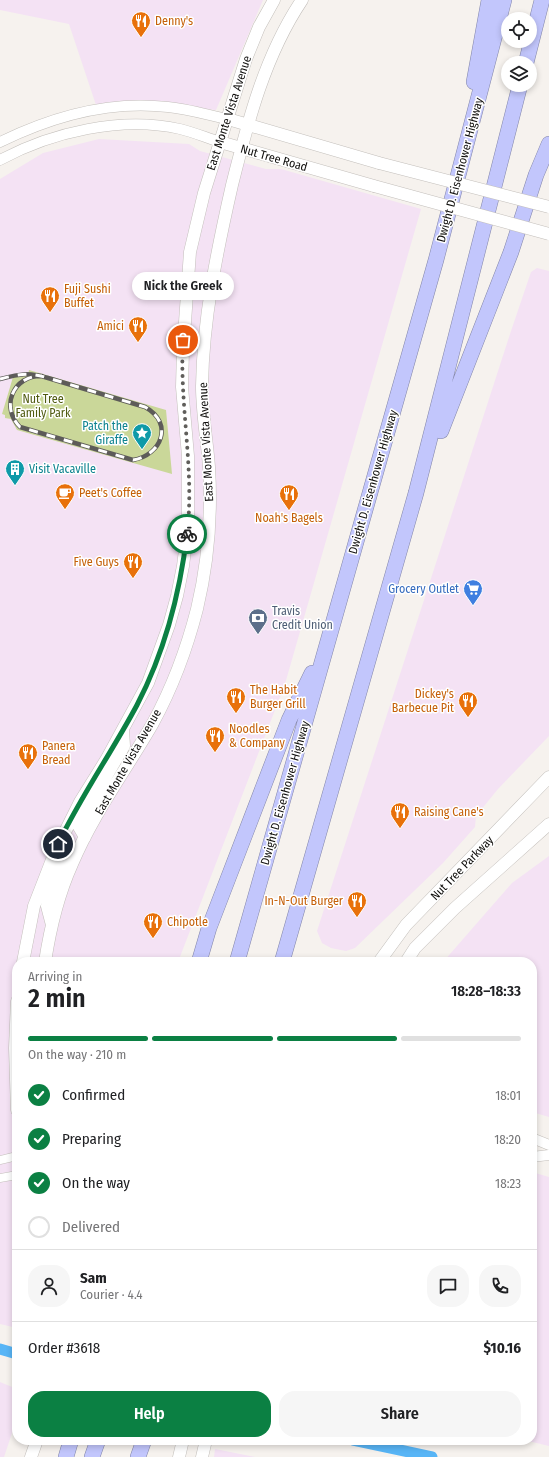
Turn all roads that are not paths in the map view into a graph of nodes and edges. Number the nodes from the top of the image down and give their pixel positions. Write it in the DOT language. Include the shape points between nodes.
graph roads {
  1 [pos="274,0"];
  2 [pos="302,0"];
  3 [pos="489,0"];
  4 [pos="504,0"];
  5 [pos="542,0"];
  6 [pos="528,56"];
  7 [pos="518,92"];
  8 [pos="228,119"];
  9 [pos="248,124"];
  10 [pos="0,142"];
  11 [pos="220,142"];
  12 [pos="549,144"];
  13 [pos="241,149"];
  14 [pos="0,160"];
  15 [pos="549,207"];
  16 [pos="449,215"];
  17 [pos="549,234"];
  18 [pos="416,493"];
  19 [pos="330,634"];
  20 [pos="123,729"];
  21 [pos="549,777"];
  22 [pos="549,824"];
  23 [pos="62,837"];
  24 [pos="85,837"];
  25 [pos="52,926"];
  26 [pos="23,957"];
  27 [pos="46,957"];
  28 [pos="200,957"];
  29 [pos="238,957"];
  30 [pos="283,957"];
  31 [pos="383,957"];
  32 [pos="409,957"];
  33 [pos="537,1140"];
  34 [pos="549,1145"];
  35 [pos="549,1155"];
  36 [pos="537,1156"];
  37 [pos="12,1157"];
  38 [pos="0,1160"];
  39 [pos="12,1176"];
  40 [pos="0,1178"];
  41 [pos="35,1445"];
  42 [pos="70,1445"];
  43 [pos="96,1445"];
  44 [pos="142,1445"];
  45 [pos="182,1445"];
  46 [pos="205,1445"];
  47 [pos="31,1457"];
  48 [pos="66,1457"];
  49 [pos="92,1457"];
  50 [pos="138,1457"];
  51 [pos="179,1457"];
  52 [pos="202,1457"];
  1 -- 8 [label="main road, East Monte Vista Avenue" via="246,59"];
  2 -- 9 [label="main road, East Monte Vista Avenue" via="275,48"];
  3 -- 16 [label="highway"];
  4 -- 16 [label="highway, Dwight D. Eisenhower Highway"];
  5 -- 6 [label="highway"];
  7 -- 18 [label="highway"];
  8 -- 9 [label="main road, Nut Tree Road"];
  8 -- 10 [label="street, Nut Tree Road" via="169,107 117,107 69,114"];
  8 -- 11 [label="main road, East Monte Vista Avenue"];
  9 -- 13 [label="main road, East Monte Vista Avenue"];
  9 -- 15 [label="main road, Nut Tree Road, bridge" via="380,163"];
  11 -- 13 [label="main road, Nut Tree Road"];
  11 -- 14 [label="street, Nut Tree Road" via="164,126 114,126 55,136"];
  11 -- 20 [label="main road, East Monte Vista Avenue" via="204,194 190,252 188,274 182,387 189,490 183,566 171,618 156,662"];
  12 -- 18 [label="highway" via="511,252"];
  13 -- 17 [label="main road, Nut Tree Road, bridge"];
  13 -- 24 [label="main road, East Monte Vista Avenue" via="216,254 210,296 202,384 210,510 208,543 197,608 188,640 160,707"];
  16 -- 19 [label="highway, Dwight D. Eisenhower Highway"];
  18 -- 30 [label="highway"];
  19 -- 28 [label="highway" via="289,720 209,928"];
  19 -- 29 [label="highway, Dwight D. Eisenhower Highway"];
  20 -- 23 [label="main road, East Monte Vista Avenue"];
  20 -- 24 [label="main road" via="124,746 81,819 79,827"];
  21 -- 31 [label="main road, Nut Tree Parkway" via="406,925"];
  22 -- 32 [label="main road, Nut Tree Parkway" via="455,908"];
  23 -- 25 [label="main road" via="67,848 47,906"];
  23 -- 26 [label="main road, East Monte Vista Avenue" via="34,906"];
  24 -- 25 [label="main road, East Monte Vista Avenue" via="71,864"];
  25 -- 27 [label="main road, East Monte Vista Avenue"];
  33 -- 34 [label="street"];
  35 -- 36 [label="street"];
  37 -- 38 [label="street"];
  39 -- 40 [label="street"];
  41 -- 47 [label="main road"];
  42 -- 48 [label="highway"];
  43 -- 49 [label="highway"];
  44 -- 50 [label="highway"];
  45 -- 51 [label="main road"];
  46 -- 52 [label="main road"];
}
